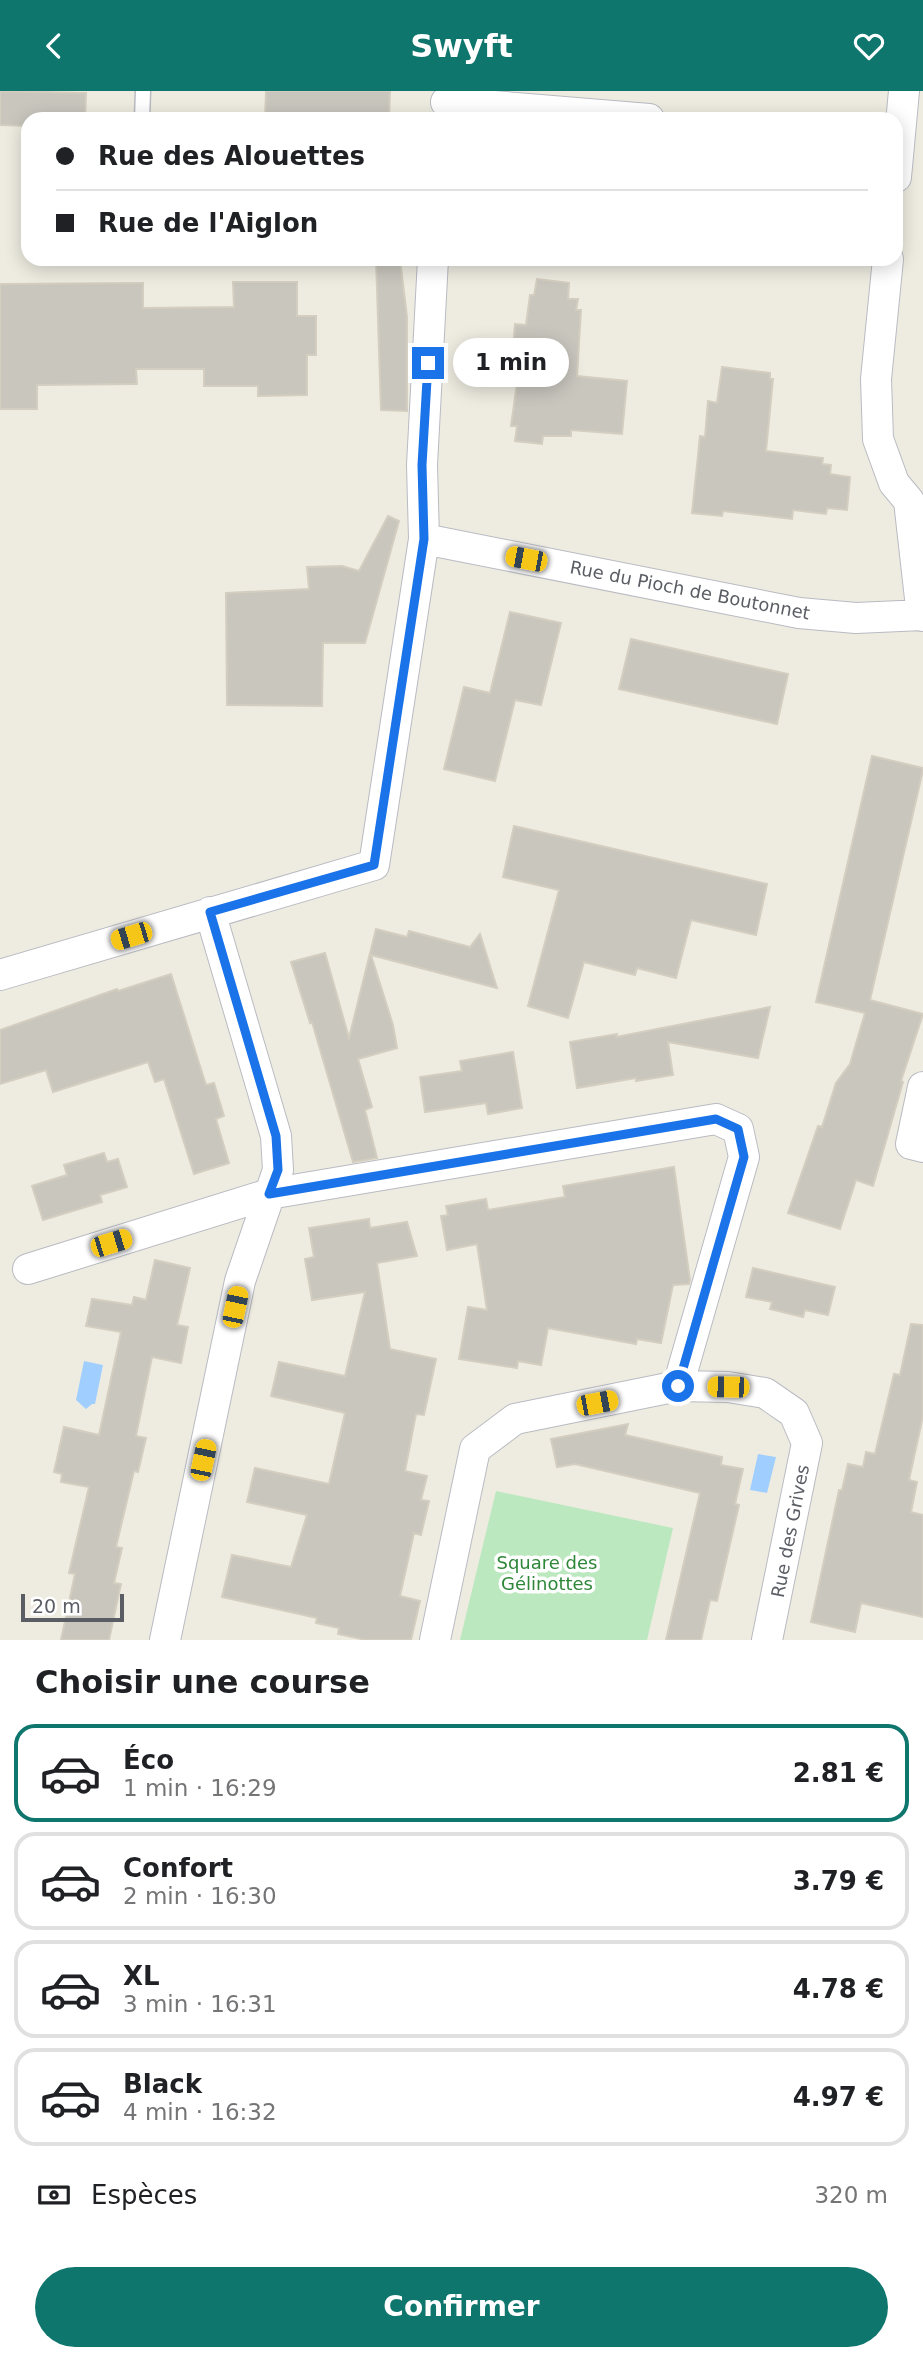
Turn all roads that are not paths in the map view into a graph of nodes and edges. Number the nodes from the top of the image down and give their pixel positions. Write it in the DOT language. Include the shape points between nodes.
graph roads {
  1 [pos="143,91"];
  2 [pos="904,91"];
  3 [pos="446,104"];
  4 [pos="142,112"];
  5 [pos="554,112"];
  6 [pos="901,112"];
  7 [pos="433,266"];
  8 [pos="887,266"];
  9 [pos="916,496"];
  10 [pos="424,539"];
  11 [pos="923,616"];
  12 [pos="210,912"];
  13 [pos="0,975"];
  14 [pos="923,1087"];
  15 [pos="923,1147"];
  16 [pos="269,1194"];
  17 [pos="28,1269"];
  18 [pos="678,1386"];
  19 [pos="168,1639"];
  20 [pos="435,1640"];
  21 [pos="767,1640"];
  1 -- 4 [label="lane"];
  2 -- 6 [label="street"];
  3 -- 5 [label="street"];
  7 -- 10 [label="street" via="422,465"];
  8 -- 9 [label="street" via="876,379 878,439 894,483"];
  9 -- 11 [label="street"];
  10 -- 11 [label="street, Rue du Pioch de Boutonnet" via="799,613 856,618"];
  10 -- 12 [label="street" via="374,865"];
  12 -- 13 [label="street"];
  12 -- 16 [label="street" via="276,1136 278,1170"];
  14 -- 15 [label="street" via="911,1144"];
  16 -- 17 [label="street"];
  16 -- 18 [label="street" via="716,1119 738,1129 744,1157"];
  16 -- 19 [label="street" via="240,1281"];
  18 -- 20 [label="street, Rue des Grives" via="515,1419 475,1449"];
  18 -- 21 [label="street, Rue des Grives" via="765,1393 794,1413 807,1443"];
}
